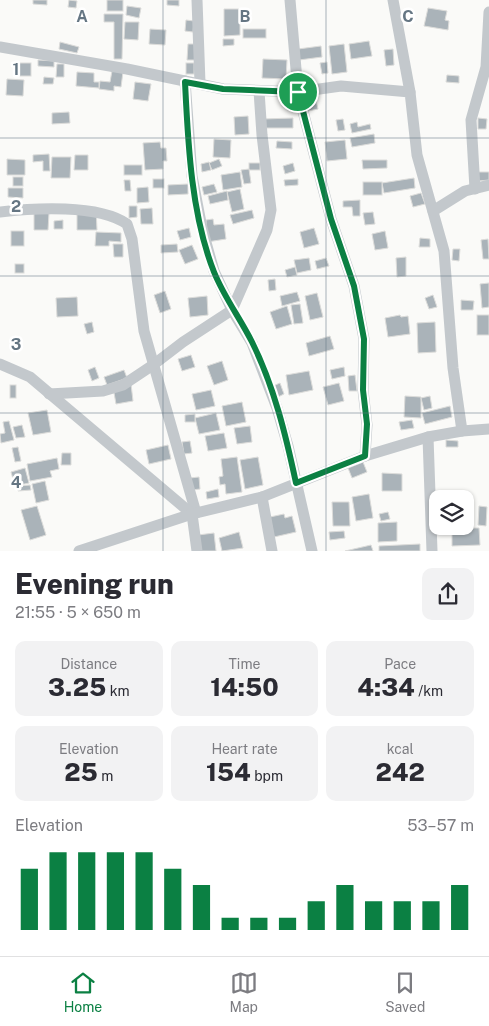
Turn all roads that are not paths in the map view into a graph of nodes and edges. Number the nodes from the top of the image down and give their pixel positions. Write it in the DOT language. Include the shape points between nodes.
graph roads {
  1 [pos="197,0"];
  2 [pos="290,0"];
  3 [pos="393,0"];
  4 [pos="489,12"];
  5 [pos="0,47"];
  6 [pos="185,82"];
  7 [pos="200,84"];
  8 [pos="259,91"];
  9 [pos="298,92"];
  10 [pos="410,92"];
  11 [pos="489,185"];
  12 [pos="475,189"];
  13 [pos="433,211"];
  14 [pos="0,212"];
  15 [pos="232,310"];
  16 [pos="0,364"];
  17 [pos="153,366"];
  18 [pos="49,394"];
  19 [pos="489,429"];
  20 [pos="462,431"];
  21 [pos="428,437"];
  22 [pos="365,456"];
  23 [pos="296,483"];
  24 [pos="262,497"];
  25 [pos="194,514"];
  26 [pos="95,548"];
  27 [pos="79,551"];
  28 [pos="197,551"];
  29 [pos="272,551"];
  30 [pos="312,551"];
  31 [pos="432,551"];
  1 -- 7 [label="street"];
  2 -- 9 [label="street"];
  3 -- 10 [label="street"];
  4 -- 12 [label="street" via="486,67 471,120"];
  5 -- 6 [label="street"];
  6 -- 7 [label="street"];
  6 -- 15 [label="street" via="192,176 202,228 214,271"];
  7 -- 8 [label="street"];
  8 -- 9 [label="street"];
  8 -- 15 [label="street" via="272,210 267,230"];
  9 -- 10 [label="street" via="341,86"];
  9 -- 22 [label="street" via="328,210 354,286 364,339"];
  10 -- 13 [label="street" via="418,155"];
  11 -- 12 [label="street"];
  12 -- 13 [label="street" via="465,191"];
  13 -- 20 [label="street" via="444,251 453,368"];
  14 -- 17 [label="street" via="66,209 108,216 127,224 132,239 144,331"];
  15 -- 17 [label="street" via="182,342"];
  15 -- 23 [label="street" via="252,342 277,408"];
  16 -- 18 [label="street" via="30,378"];
  17 -- 18 [label="street" via="123,385 103,391"];
  17 -- 25 [label="street"];
  18 -- 25 [label="street"];
  19 -- 20 [label="street"];
  20 -- 21 [label="street"];
  21 -- 22 [label="street"];
  21 -- 31 [label="street"];
  22 -- 23 [label="street"];
  23 -- 24 [label="street"];
  23 -- 30 [label="street"];
  24 -- 25 [label="street"];
  24 -- 29 [label="street"];
  25 -- 26 [label="street"];
  25 -- 28 [label="street"];
  26 -- 27 [label="street"];
}
